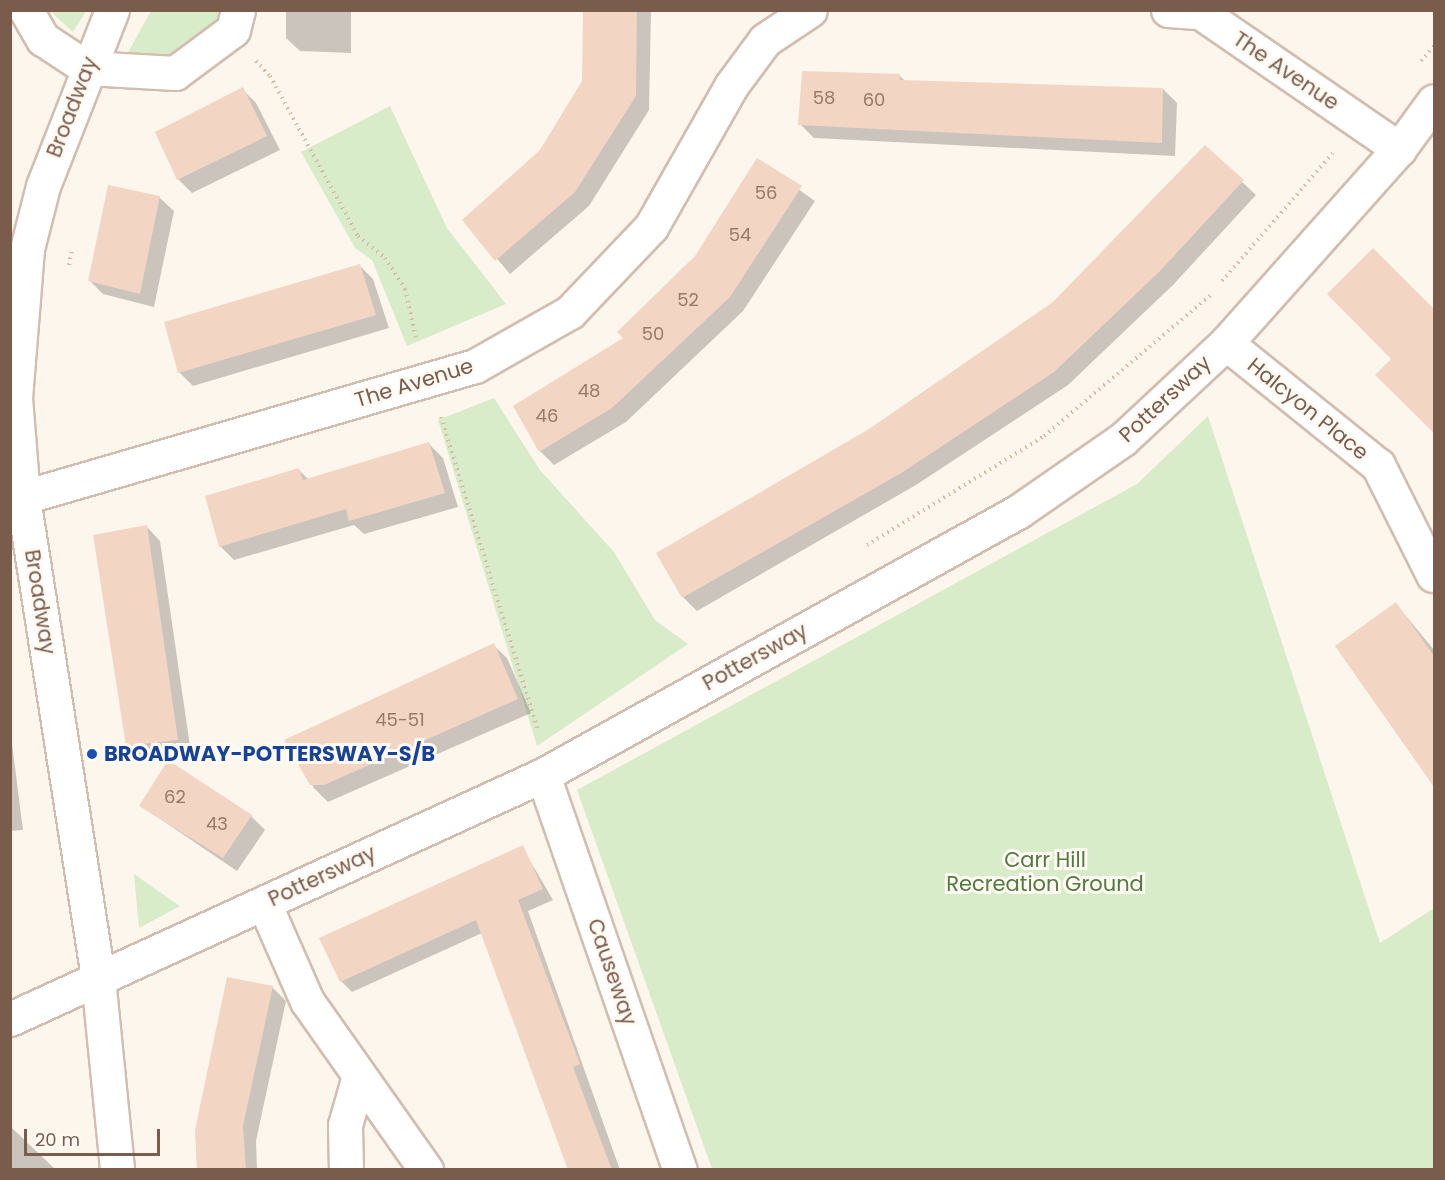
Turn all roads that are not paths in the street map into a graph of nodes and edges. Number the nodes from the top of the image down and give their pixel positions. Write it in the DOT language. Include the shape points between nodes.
graph roads {
  1 [pos="27,10"];
  2 [pos="112,10"];
  3 [pos="810,10"];
  4 [pos="1168,10"];
  5 [pos="235,20"];
  6 [pos="87,68"];
  7 [pos="1434,101"];
  8 [pos="1399,149"];
  9 [pos="1226,343"];
  10 [pos="17,500"];
  11 [pos="1433,575"];
  12 [pos="543,774"];
  13 [pos="264,903"];
  14 [pos="98,978"];
  15 [pos="10,1019"];
  16 [pos="359,1076"];
  17 [pos="117,1170"];
  18 [pos="346,1170"];
  19 [pos="426,1170"];
  20 [pos="680,1170"];
  1 -- 6 [label="street" via="43,39"];
  2 -- 6 [label="street, Broadway"];
  3 -- 10 [label="street, The Avenue" via="765,40 731,86 651,226 570,312 475,366"];
  4 -- 8 [label="street, The Avenue" via="1200,12"];
  5 -- 6 [label="street" via="175,73"];
  6 -- 10 [label="street, Broadway" via="43,186 27,249 15,398"];
  7 -- 8 [label="street, Pottersway"];
  8 -- 9 [label="street, Pottersway"];
  9 -- 11 [label="street, Halcyon Place" via="1378,465"];
  9 -- 12 [label="street, Pottersway" via="1123,439 1019,511"];
  10 -- 14 [label="street, Broadway"];
  12 -- 13 [label="street, Pottersway"];
  12 -- 20 [label="street, Causeway"];
  13 -- 14 [label="street, Pottersway"];
  13 -- 16 [label="street" via="307,1001"];
  14 -- 15 [label="street, Pottersway"];
  14 -- 17 [label="street, Broadway"];
  16 -- 18 [label="street" via="345,1125"];
  16 -- 19 [label="street"];
}
